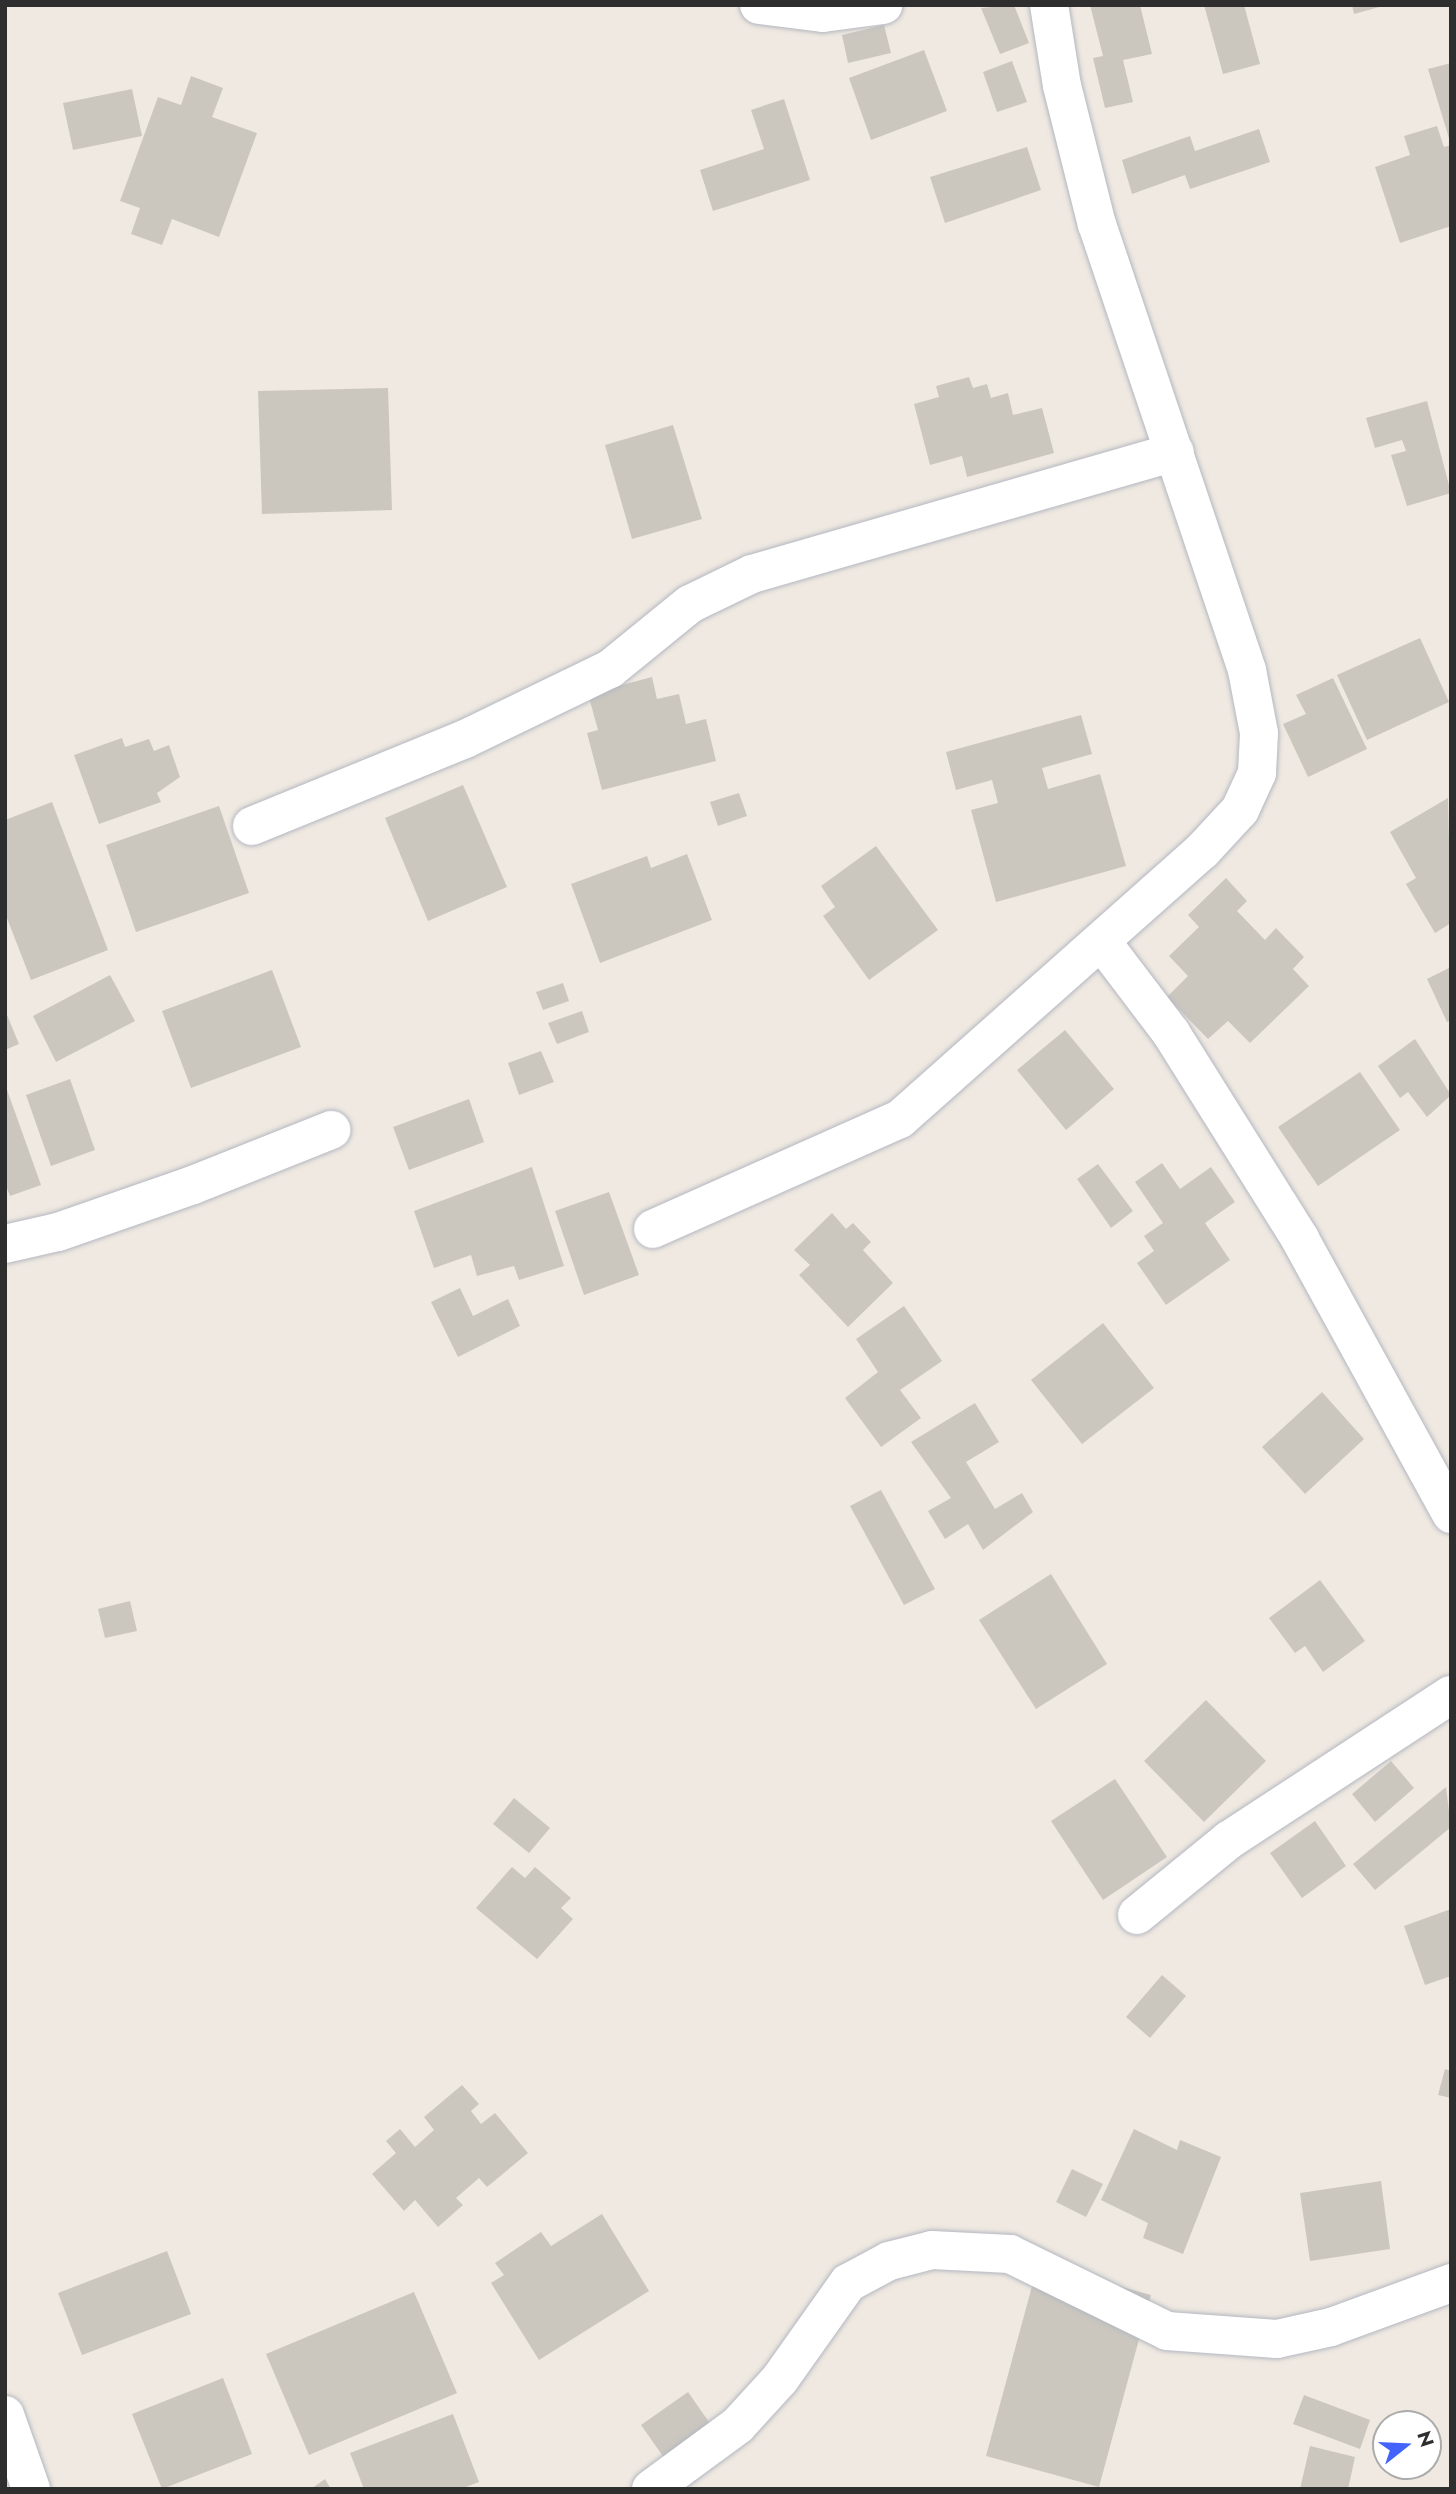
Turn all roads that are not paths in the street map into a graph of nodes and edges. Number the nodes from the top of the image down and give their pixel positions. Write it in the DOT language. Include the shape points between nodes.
graph roads {
  1 [pos="759,5"];
  2 [pos="883,5"];
  3 [pos="1049,5"];
  4 [pos="1175,452"];
  5 [pos="252,826"];
  6 [pos="1102,942"];
  7 [pos="331,1130"];
  8 [pos="653,1229"];
  9 [pos="5,1244"];
  10 [pos="1451,1514"];
  11 [pos="1451,1695"];
  12 [pos="1137,1915"];
  13 [pos="1451,2283"];
  14 [pos="5,2415"];
  15 [pos="32,2489"];
  16 [pos="651,2489"];
  1 -- 2 [label="street" via="823,13"];
  3 -- 4 [label="street" via="1062,86 1097,225"];
  4 -- 5 [label="street" via="752,575 690,604 610,669 465,739"];
  4 -- 6 [label="street" via="1247,670 1261,757 1240,810"];
  6 -- 8 [label="street" via="900,1119"];
  6 -- 10 [label="street" via="1171,1033 1300,1239"];
  7 -- 9 [label="street" via="58,1233"];
  11 -- 12 [label="street" via="1230,1840"];
  13 -- 16 [label="street" via="1331,2327 1276,2339 1167,2331 1010,2254 932,2250 889,2261 848,2283 780,2379 738,2425"];
  14 -- 15 [label="street"];
}
